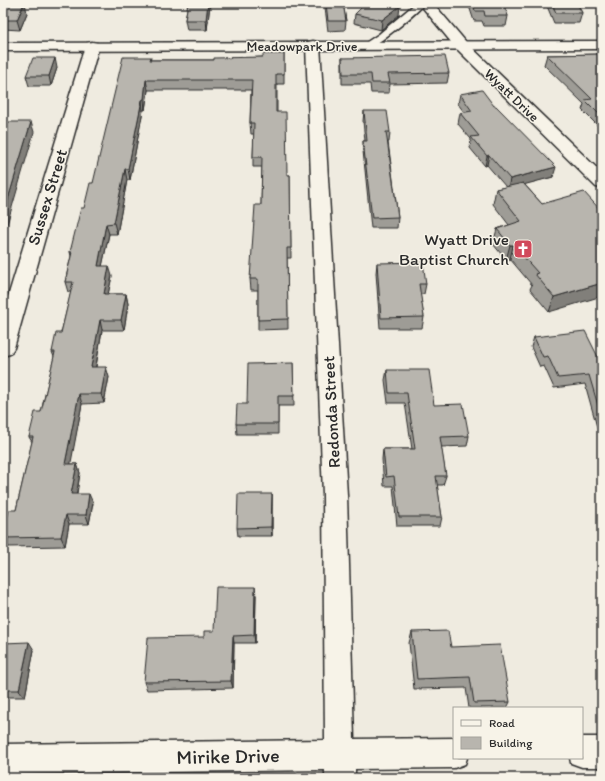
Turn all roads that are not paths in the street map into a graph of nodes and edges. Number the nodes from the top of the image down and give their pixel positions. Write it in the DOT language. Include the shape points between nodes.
graph roads {
  1 [pos="421,3"];
  2 [pos="426,3"];
  3 [pos="313,45"];
  4 [pos="461,45"];
  5 [pos="602,45"];
  6 [pos="92,46"];
  7 [pos="367,46"];
  8 [pos="3,47"];
  9 [pos="602,183"];
  10 [pos="3,348"];
  11 [pos="583,752"];
  12 [pos="602,752"];
  13 [pos="453,753"];
  14 [pos="3,759"];
  15 [pos="340,766"];
  1 -- 7 [label="lane"];
  2 -- 4 [label="street, Wyatt Drive"];
  3 -- 6 [label="street, Meadowpark Drive"];
  3 -- 7 [label="street, Meadowpark Drive"];
  3 -- 15 [label="street, Redonda Street" via="336,496"];
  4 -- 5 [label="street, Meadowpark Drive"];
  4 -- 7 [label="street, Meadowpark Drive"];
  4 -- 9 [label="street, Wyatt Drive"];
  6 -- 8 [label="street, Meadowpark Drive"];
  6 -- 10 [label="street, Sussex Street"];
  11 -- 12 [label="street"];
  13 -- 15 [label="street, Mirike Drive"];
  14 -- 15 [label="street, Mirike Drive"];
}
